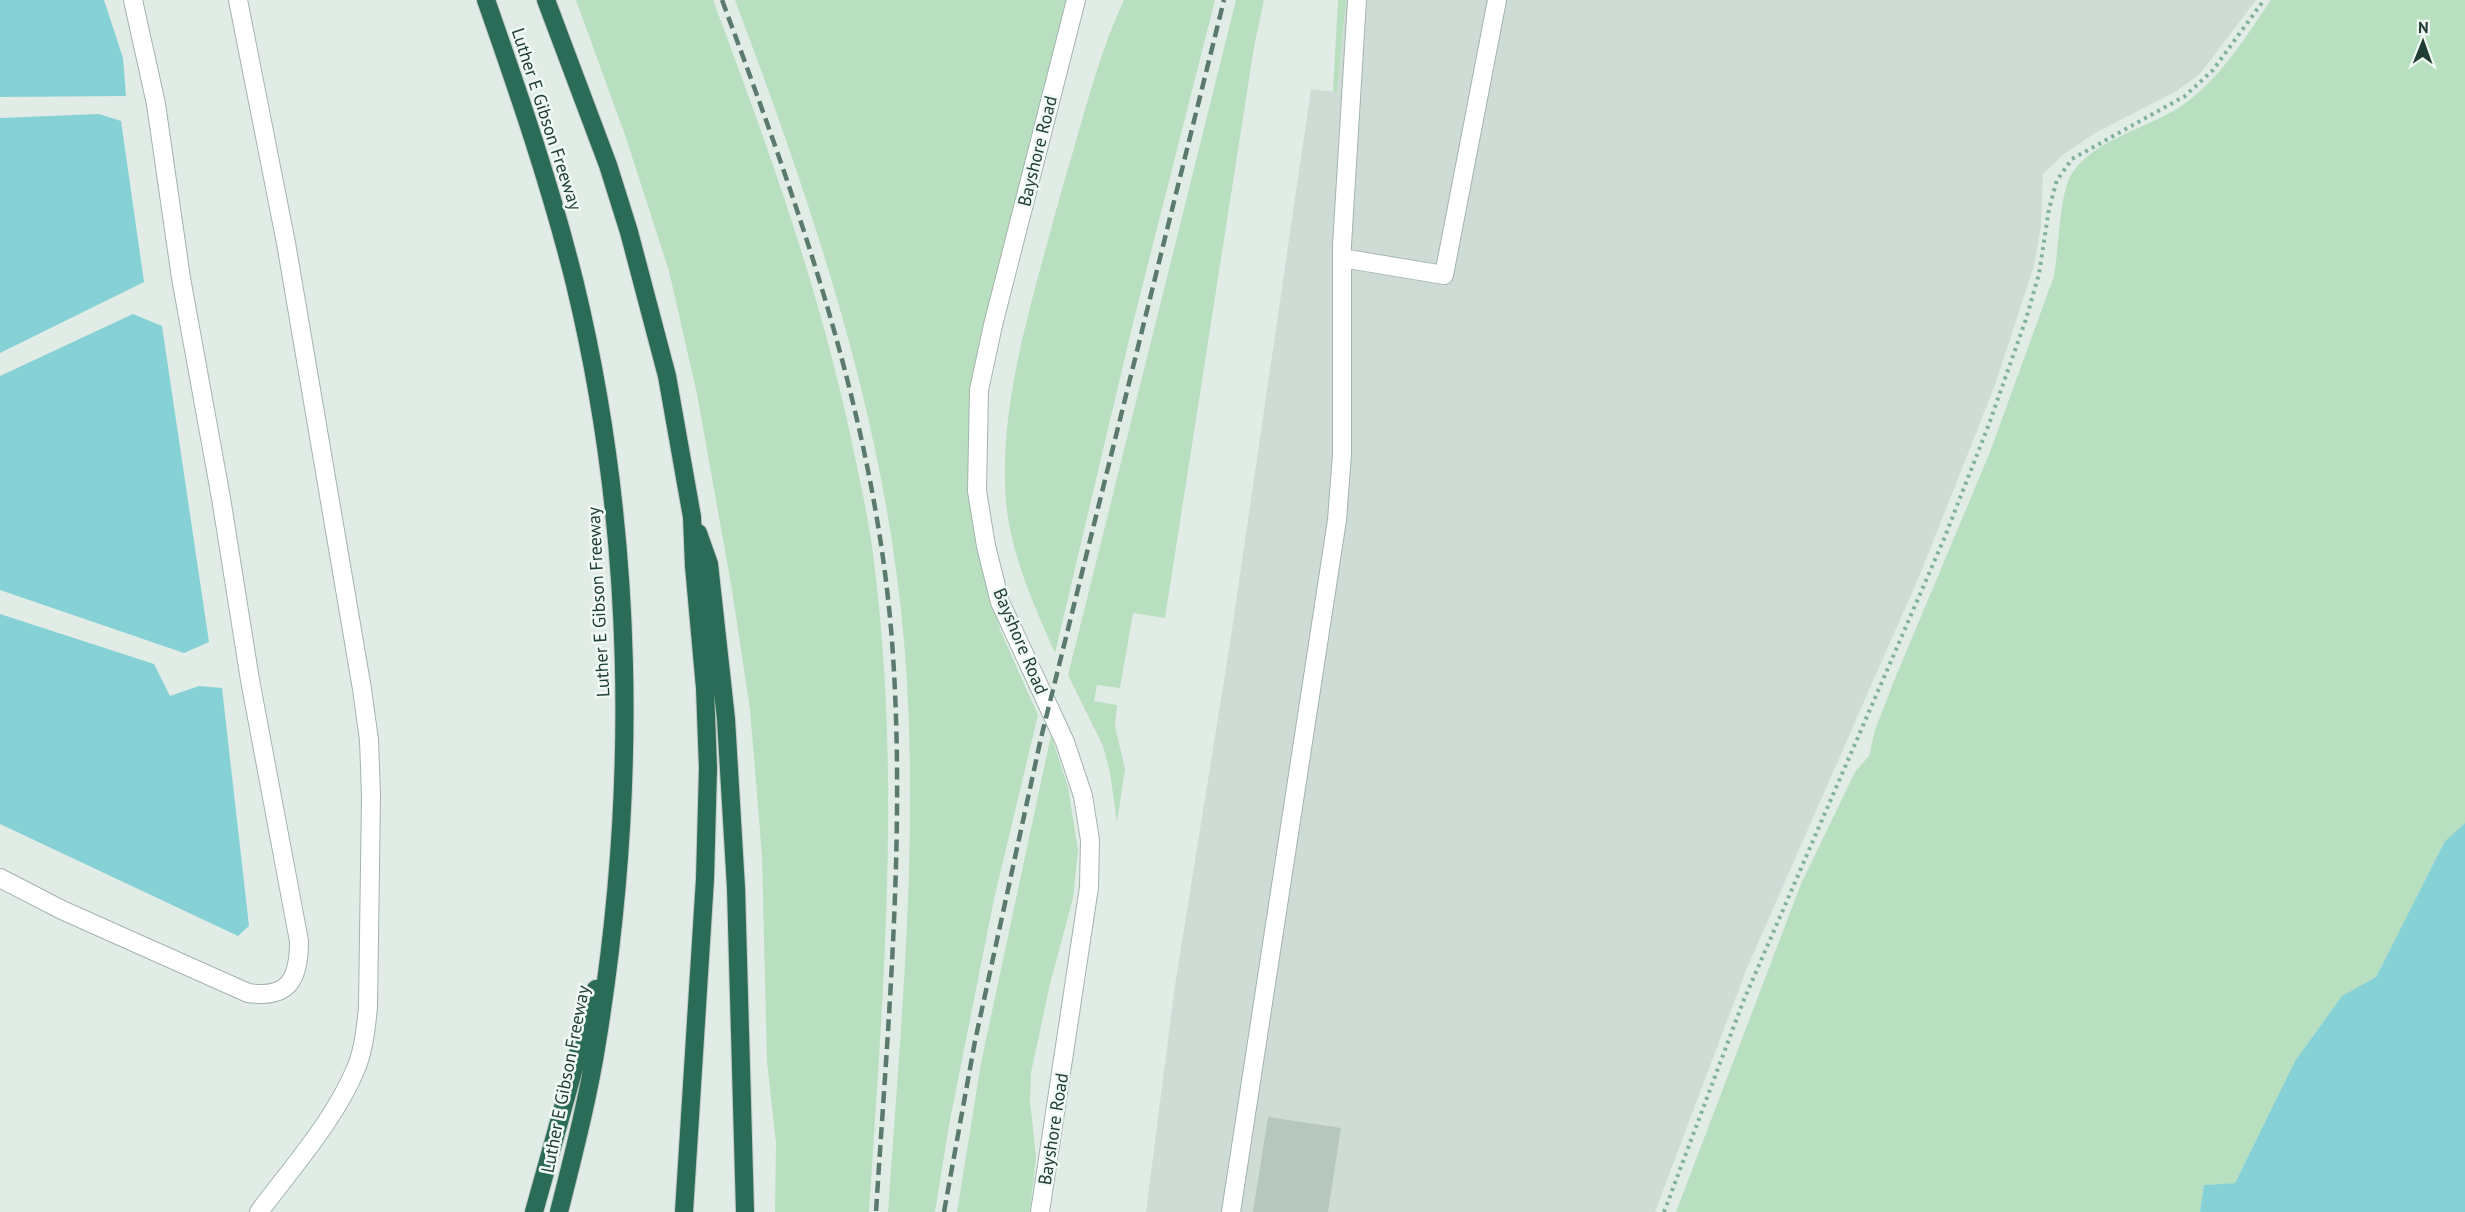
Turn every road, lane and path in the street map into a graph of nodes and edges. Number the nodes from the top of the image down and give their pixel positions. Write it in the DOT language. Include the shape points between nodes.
graph roads {
  1 [pos="133,0"];
  2 [pos="238,0"];
  3 [pos="486,0"];
  4 [pos="546,0"];
  5 [pos="1076,0"];
  6 [pos="1357,0"];
  7 [pos="1497,0"];
  8 [pos="2264,0"];
  9 [pos="1342,258"];
  10 [pos="692,517"];
  11 [pos="0,878"];
  12 [pos="614,927"];
  13 [pos="259,1212"];
  14 [pos="534,1212"];
  15 [pos="559,1212"];
  16 [pos="684,1212"];
  17 [pos="745,1212"];
  18 [pos="1040,1212"];
  19 [pos="1230,1212"];
  20 [pos="1664,1212"];
  1 -- 11 [label="street" via="156,104 181,278 299,941 299,963 293,979 281,991 265,996 248,993"];
  2 -- 13 [label="street" via="325,464 362,689 371,795 368,1007 358,1064 324,1124"];
  3 -- 12 [label="highway, Luther E Gibson Freeway" via="565,243 607,457 620,585 625,712"];
  4 -- 10 [label="highway, Luther E Gibson Freeway" via="629,232 667,376"];
  5 -- 18 [label="street, Bayshore Road" via="979,390 977,491 1000,602 1065,742 1083,796 1090,840 1089,887"];
  6 -- 9 [label="street"];
  7 -- 9 [label="street" via="1444,275"];
  8 -- 20 [label="path" via="2213,70 2185,96 2072,159 2057,180 2036,285 1989,424 1944,539 1743,1002"];
  9 -- 19 [label="street" via="1343,443 1337,520"];
  10 -- 16 [label="highway, Luther E Gibson Freeway" via="708,768"];
  10 -- 17 [label="highway" via="709,564 726,719 736,888"];
  12 -- 14 [label="highway"];
  12 -- 15 [label="highway, Luther E Gibson Freeway" via="597,1045"];
}
